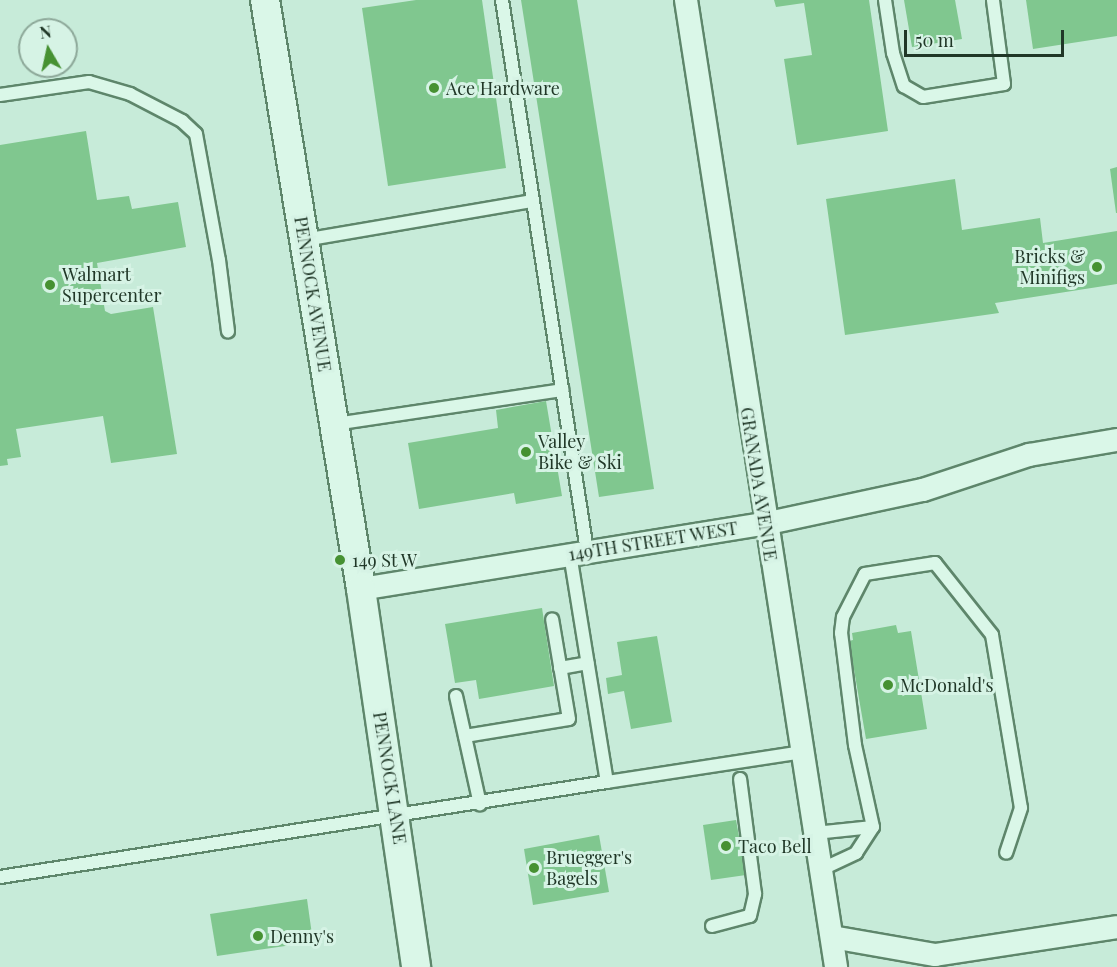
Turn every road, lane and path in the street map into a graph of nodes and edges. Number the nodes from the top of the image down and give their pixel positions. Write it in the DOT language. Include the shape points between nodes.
graph roads {
  1 [pos="265,0"];
  2 [pos="502,0"];
  3 [pos="686,0"];
  4 [pos="885,0"];
  5 [pos="993,0"];
  6 [pos="0,96"];
  7 [pos="533,201"];
  8 [pos="304,240"];
  9 [pos="228,331"];
  10 [pos="562,390"];
  11 [pos="335,424"];
  12 [pos="1117,440"];
  13 [pos="764,524"];
  14 [pos="579,552"];
  15 [pos="362,589"];
  16 [pos="552,618"];
  17 [pos="588,663"];
  18 [pos="561,668"];
  19 [pos="456,696"];
  20 [pos="465,736"];
  21 [pos="802,752"];
  22 [pos="740,779"];
  23 [pos="607,782"];
  24 [pos="480,804"];
  25 [pos="397,817"];
  26 [pos="873,827"];
  27 [pos="815,833"];
  28 [pos="1006,853"];
  29 [pos="820,870"];
  30 [pos="0,877"];
  31 [pos="712,926"];
  32 [pos="1117,927"];
  33 [pos="832,937"];
  34 [pos="416,967"];
  35 [pos="836,967"];
  1 -- 8 [label="street, PENNOCK AVENUE"];
  2 -- 7 [label="lane"];
  3 -- 13 [label="street, GRANADA AVENUE"];
  4 -- 5 [label="lane" via="893,53 904,86 923,97 1004,84"];
  6 -- 9 [label="lane" via="89,82 130,94 182,121 196,134"];
  7 -- 8 [label="lane"];
  7 -- 10 [label="lane"];
  8 -- 11 [label="street, PENNOCK AVENUE"];
  10 -- 11 [label="lane"];
  10 -- 14 [label="lane"];
  11 -- 15 [label="street, PENNOCK AVENUE"];
  12 -- 13 [label="street, 149TH STREET WEST" via="1029,455 923,490"];
  13 -- 14 [label="street, 149TH STREET WEST"];
  13 -- 21 [label="street, GRANADA AVENUE"];
  14 -- 15 [label="street, 149TH STREET WEST"];
  14 -- 17 [label="lane"];
  15 -- 25 [label="street, PENNOCK LANE"];
  16 -- 18 [label="lane"];
  17 -- 18 [label="lane"];
  17 -- 23 [label="lane"];
  18 -- 20 [label="lane" via="569,719"];
  19 -- 20 [label="lane"];
  20 -- 24 [label="lane"];
  21 -- 23 [label="lane"];
  21 -- 27 [label="street, GRANADA AVENUE"];
  22 -- 31 [label="lane" via="755,894 750,916"];
  23 -- 24 [label="lane"];
  24 -- 25 [label="lane"];
  25 -- 30 [label="lane"];
  25 -- 34 [label="street, PENNOCK LANE"];
  26 -- 27 [label="lane"];
  26 -- 28 [label="lane" via="855,745 841,633 843,617 865,574 935,563 992,635 1021,808"];
  26 -- 29 [label="lane" via="856,853"];
  27 -- 29 [label="street, GRANADA AVENUE"];
  29 -- 33 [label="street, GRANADA AVENUE"];
  32 -- 33 [label="street" via="935,955"];
  33 -- 35 [label="street, GRANADA AVENUE"];
}
